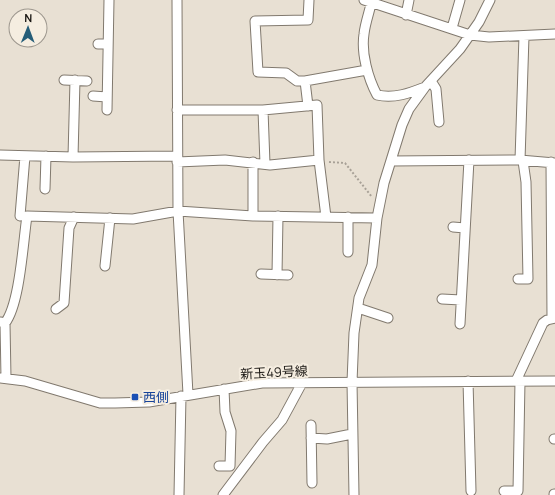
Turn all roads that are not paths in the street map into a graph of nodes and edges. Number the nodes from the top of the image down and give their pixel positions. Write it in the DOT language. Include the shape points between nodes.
graph roads {
  1 [pos="110,0"];
  2 [pos="177,0"];
  3 [pos="309,0"];
  4 [pos="409,0"];
  5 [pos="460,0"];
  6 [pos="490,0"];
  7 [pos="368,2"];
  8 [pos="406,15"];
  9 [pos="452,28"];
  10 [pos="555,34"];
  11 [pos="470,35"];
  12 [pos="524,36"];
  13 [pos="98,44"];
  14 [pos="108,44"];
  15 [pos="367,70"];
  16 [pos="64,80"];
  17 [pos="75,80"];
  18 [pos="86,81"];
  19 [pos="305,82"];
  20 [pos="428,84"];
  21 [pos="93,96"];
  22 [pos="107,97"];
  23 [pos="308,106"];
  24 [pos="107,110"];
  25 [pos="177,110"];
  26 [pos="263,110"];
  27 [pos="439,122"];
  28 [pos="0,155"];
  29 [pos="25,156"];
  30 [pos="46,156"];
  31 [pos="73,157"];
  32 [pos="177,159"];
  33 [pos="469,160"];
  34 [pos="319,161"];
  35 [pos="391,161"];
  36 [pos="522,161"];
  37 [pos="253,162"];
  38 [pos="553,163"];
  39 [pos="265,164"];
  40 [pos="45,189"];
  41 [pos="178,211"];
  42 [pos="20,216"];
  43 [pos="253,216"];
  44 [pos="278,216"];
  45 [pos="74,217"];
  46 [pos="326,217"];
  47 [pos="348,217"];
  48 [pos="110,218"];
  49 [pos="377,218"];
  50 [pos="453,227"];
  51 [pos="465,228"];
  52 [pos="348,252"];
  53 [pos="105,266"];
  54 [pos="261,274"];
  55 [pos="277,275"];
  56 [pos="288,275"];
  57 [pos="518,279"];
  58 [pos="442,299"];
  59 [pos="461,300"];
  60 [pos="358,308"];
  61 [pos="56,309"];
  62 [pos="388,318"];
  63 [pos="554,318"];
  64 [pos="3,322"];
  65 [pos="460,324"];
  66 [pos="3,378"];
  67 [pos="468,381"];
  68 [pos="518,381"];
  69 [pos="555,381"];
  70 [pos="352,382"];
  71 [pos="302,383"];
  72 [pos="224,389"];
  73 [pos="185,395"];
  74 [pos="311,425"];
  75 [pos="352,434"];
  76 [pos="311,438"];
  77 [pos="219,466"];
  78 [pos="312,483"];
  79 [pos="471,491"];
  80 [pos="504,491"];
  81 [pos="518,493"];
  82 [pos="179,495"];
  83 [pos="223,495"];
  84 [pos="354,495"];
  1 -- 14 [label="street"];
  2 -- 25 [label="street"];
  3 -- 19 [label="street" via="308,20 255,21 258,72 286,73 297,81"];
  4 -- 8 [label="street"];
  5 -- 9 [label="street"];
  6 -- 11 [label="street"];
  7 -- 8 [label="street"];
  7 -- 15 [label="street" via="363,34"];
  8 -- 9 [label="street"];
  9 -- 11 [label="street"];
  10 -- 12 [label="street"];
  11 -- 12 [label="street"];
  11 -- 20 [label="street"];
  12 -- 36 [label="street"];
  13 -- 14 [label="street"];
  14 -- 22 [label="street"];
  15 -- 19 [label="street"];
  15 -- 20 [label="street" via="377,95 386,97 407,94"];
  16 -- 17 [label="street"];
  17 -- 18 [label="street"];
  17 -- 31 [label="street"];
  19 -- 23 [label="street"];
  20 -- 27 [label="street" via="436,88"];
  20 -- 35 [label="street" via="409,109"];
  21 -- 22 [label="street"];
  22 -- 24 [label="street"];
  23 -- 26 [label="street"];
  23 -- 34 [label="street" via="317,105"];
  25 -- 26 [label="street"];
  25 -- 32 [label="street"];
  26 -- 39 [label="street"];
  28 -- 29 [label="street"];
  29 -- 30 [label="street"];
  29 -- 42 [label="street"];
  30 -- 31 [label="street"];
  30 -- 40 [label="street"];
  31 -- 32 [label="street"];
  32 -- 37 [label="street"];
  32 -- 41 [label="street"];
  33 -- 35 [label="street"];
  33 -- 36 [label="street"];
  33 -- 51 [label="street"];
  34 -- 39 [label="street"];
  34 -- 46 [label="street"];
  35 -- 49 [label="street"];
  36 -- 38 [label="street"];
  36 -- 57 [label="street" via="526,182 528,279"];
  37 -- 39 [label="street"];
  37 -- 43 [label="street"];
  38 -- 63 [label="street"];
  41 -- 43 [label="street"];
  41 -- 48 [label="street" via="148,217"];
  41 -- 73 [label="street"];
  43 -- 44 [label="street"];
  44 -- 46 [label="street"];
  44 -- 55 [label="street"];
  45 -- 48 [label="street"];
  45 -- 61 [label="street" via="69,228 64,303"];
  45 -- 64 [label="street" via="27,216 16,297 12,311"];
  46 -- 47 [label="street"];
  47 -- 49 [label="street"];
  47 -- 52 [label="street"];
  48 -- 53 [label="street"];
  49 -- 60 [label="street" via="372,264"];
  50 -- 51 [label="street"];
  51 -- 59 [label="street"];
  54 -- 55 [label="street"];
  55 -- 56 [label="street"];
  58 -- 59 [label="street"];
  59 -- 65 [label="street"];
  60 -- 62 [label="street"];
  60 -- 70 [label="street"];
  63 -- 68 [label="street" via="543,323"];
  64 -- 66 [label="street"];
  66 -- 73 [label="street, 新玉49号線" via="25,381 100,403 134,403"];
  67 -- 68 [label="street, 新玉49号線"];
  67 -- 70 [label="street, 新玉49号線"];
  67 -- 79 [label="street"];
  68 -- 69 [label="street, 新玉49号線"];
  68 -- 81 [label="street"];
  70 -- 71 [label="street, 新玉49号線"];
  70 -- 75 [label="street"];
  71 -- 72 [label="street, 新玉49号線" via="262,383"];
  71 -- 83 [label="street" via="282,420"];
  72 -- 73 [label="street, 新玉49号線"];
  72 -- 77 [label="street" via="225,412 231,431 230,466"];
  73 -- 82 [label="street"];
  74 -- 76 [label="street"];
  75 -- 76 [label="street" via="327,440"];
  75 -- 84 [label="street"];
  76 -- 78 [label="street"];
  80 -- 81 [label="street"];
}
